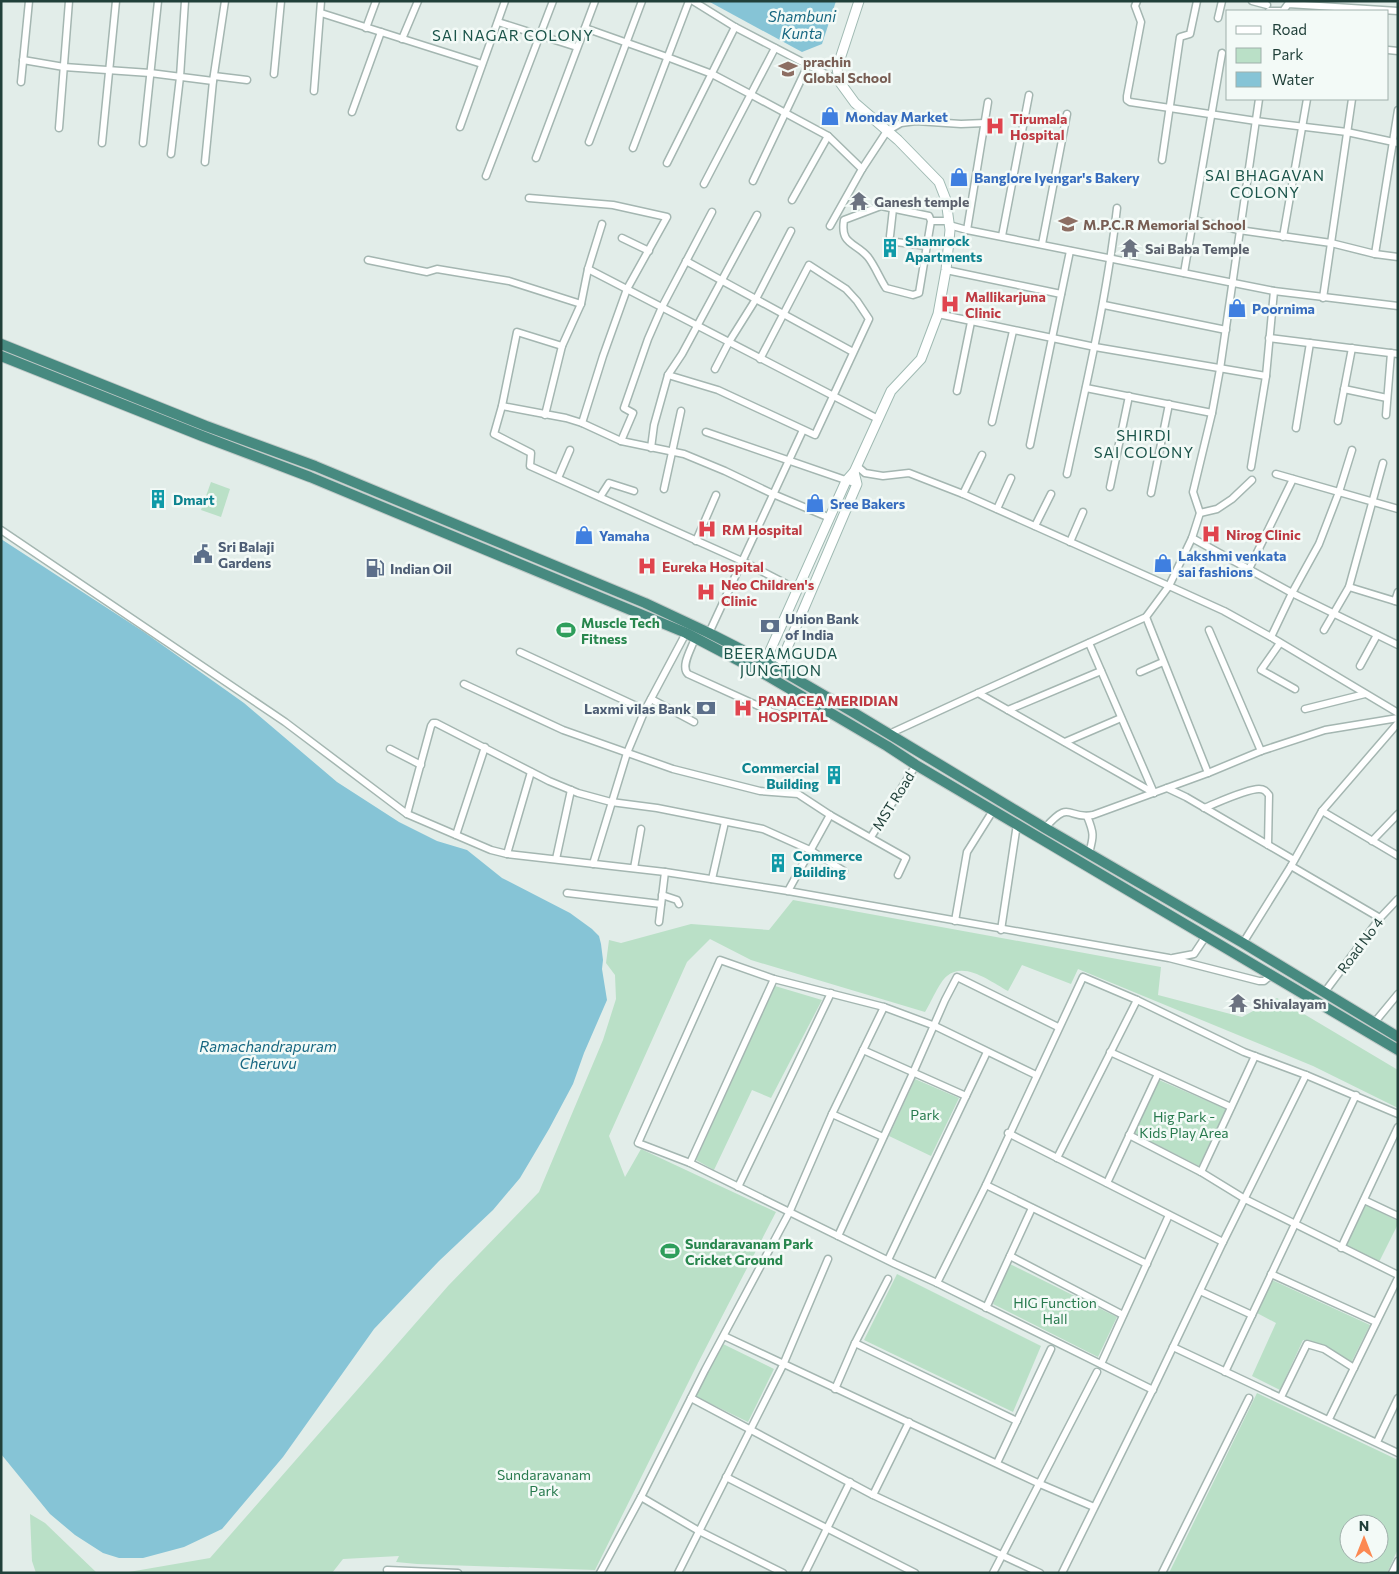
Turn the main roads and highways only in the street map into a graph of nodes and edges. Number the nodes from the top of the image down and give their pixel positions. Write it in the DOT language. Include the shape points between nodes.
graph roads {
  1 [pos="859,1"];
  2 [pos="1,344"];
  3 [pos="1,356"];
  4 [pos="855,469"];
  5 [pos="575,574"];
  6 [pos="571,584"];
  7 [pos="765,662"];
  8 [pos="778,669"];
  9 [pos="966,780"];
  10 [pos="960,790"];
  11 [pos="982,790"];
  12 [pos="976,800"];
  13 [pos="1398,1037"];
  14 [pos="1398,1050"];
  1 -- 4 [label="main road" via="837,68 839,81 855,103 939,182 946,200 949,223 946,270 938,314 921,359 891,390"];
  2 -- 5 [label="highway" via="315,466"];
  3 -- 6 [label="highway"];
  4 -- 7 [label="main road" via="846,481"];
  4 -- 8 [label="main road" via="857,484"];
  5 -- 6 [label="highway"];
  5 -- 7 [label="highway" via="710,633"];
  6 -- 10 [label="highway" via="733,657"];
  7 -- 8 [label="highway"];
  8 -- 9 [label="highway"];
  9 -- 10 [label="highway"];
  9 -- 11 [label="highway"];
  10 -- 12 [label="highway"];
  11 -- 12 [label="highway"];
  11 -- 13 [label="highway"];
  12 -- 14 [label="highway"];
}
